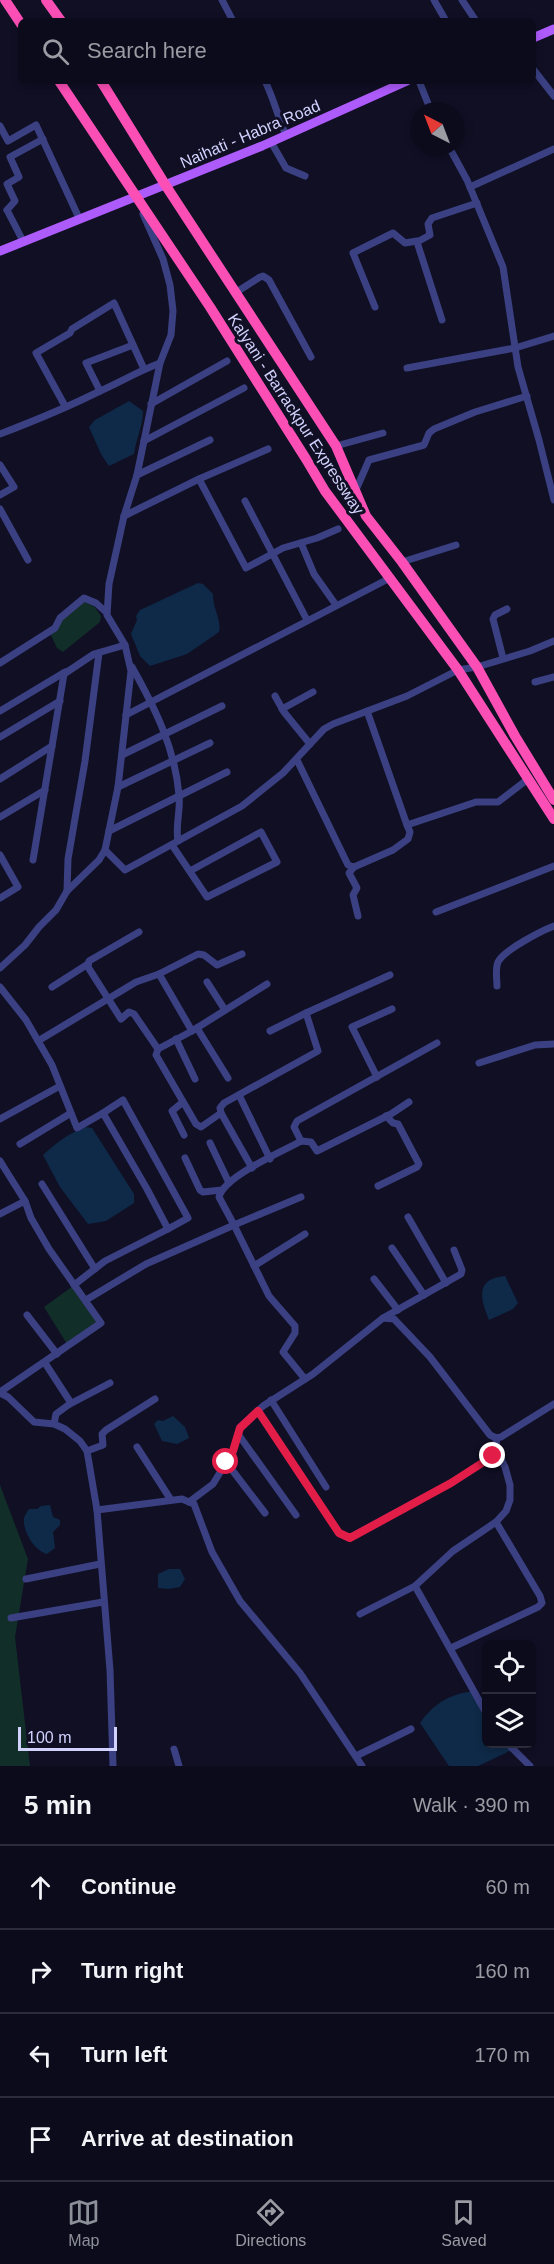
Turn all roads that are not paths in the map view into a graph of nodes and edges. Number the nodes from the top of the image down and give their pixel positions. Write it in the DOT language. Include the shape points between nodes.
graph roads {
  1 [pos="5,0"];
  2 [pos="46,0"];
  3 [pos="222,0"];
  4 [pos="434,0"];
  5 [pos="462,0"];
  6 [pos="59,18"];
  7 [pos="231,18"];
  8 [pos="444,18"];
  9 [pos="474,18"];
  10 [pos="18,20"];
  11 [pos="554,29"];
  12 [pos="536,37"];
  13 [pos="536,73"];
  14 [pos="61,84"];
  15 [pos="103,84"];
  16 [pos="267,84"];
  17 [pos="399,84"];
  18 [pos="420,84"];
  19 [pos="554,96"];
  20 [pos="427,102"];
  21 [pos="0,126"];
  22 [pos="286,135"];
  23 [pos="43,139"];
  24 [pos="271,142"];
  25 [pos="554,149"];
  26 [pos="454,156"];
  27 [pos="305,176"];
  28 [pos="166,186"];
  29 [pos="470,187"];
  30 [pos="135,195"];
  31 [pos="477,203"];
  32 [pos="3,209"];
  33 [pos="79,218"];
  34 [pos="23,241"];
  35 [pos="417,241"];
  36 [pos="0,251"];
  37 [pos="235,292"];
  38 [pos="375,307"];
  39 [pos="441,320"];
  40 [pos="554,336"];
  41 [pos="133,345"];
  42 [pos="515,348"];
  43 [pos="311,357"];
  44 [pos="227,362"];
  45 [pos="160,363"];
  46 [pos="407,368"];
  47 [pos="144,369"];
  48 [pos="244,388"];
  49 [pos="100,391"];
  50 [pos="527,396"];
  51 [pos="151,404"];
  52 [pos="65,406"];
  53 [pos="383,433"];
  54 [pos="0,434"];
  55 [pos="210,440"];
  56 [pos="144,441"];
  57 [pos="336,446"];
  58 [pos="268,449"];
  59 [pos="0,465"];
  60 [pos="137,475"];
  61 [pos="199,479"];
  62 [pos="355,492"];
  63 [pos="0,495"];
  64 [pos="554,500"];
  65 [pos="245,501"];
  66 [pos="0,509"];
  67 [pos="124,516"];
  68 [pos="338,529"];
  69 [pos="301,543"];
  70 [pos="456,545"];
  71 [pos="273,555"];
  72 [pos="28,560"];
  73 [pos="402,562"];
  74 [pos="390,578"];
  75 [pos="336,605"];
  76 [pos="507,609"];
  77 [pos="106,612"];
  78 [pos="307,620"];
  79 [pos="554,641"];
  80 [pos="125,645"];
  81 [pos="99,652"];
  82 [pos="504,658"];
  83 [pos="0,663"];
  84 [pos="131,665"];
  85 [pos="477,667"];
  86 [pos="458,670"];
  87 [pos="65,672"];
  88 [pos="554,677"];
  89 [pos="535,682"];
  90 [pos="313,692"];
  91 [pos="275,696"];
  92 [pos="60,700"];
  93 [pos="152,702"];
  94 [pos="222,706"];
  95 [pos="282,709"];
  96 [pos="0,711"];
  97 [pos="367,711"];
  98 [pos="126,715"];
  99 [pos="166,733"];
  100 [pos="0,737"];
  101 [pos="210,743"];
  102 [pos="310,744"];
  103 [pos="52,746"];
  104 [pos="122,755"];
  105 [pos="174,760"];
  106 [pos="297,760"];
  107 [pos="227,772"];
  108 [pos="0,779"];
  109 [pos="528,779"];
  110 [pos="118,787"];
  111 [pos="45,790"];
  112 [pos="180,797"];
  113 [pos="554,800"];
  114 [pos="0,817"];
  115 [pos="554,819"];
  116 [pos="407,825"];
  117 [pos="109,831"];
  118 [pos="175,843"];
  119 [pos="105,850"];
  120 [pos="0,856"];
  121 [pos="33,860"];
  122 [pos="354,867"];
  123 [pos="554,867"];
  124 [pos="190,871"];
  125 [pos="67,891"];
  126 [pos="0,898"];
  127 [pos="436,912"];
  128 [pos="358,916"];
  129 [pos="554,926"];
  130 [pos="139,932"];
  131 [pos="242,954"];
  132 [pos="88,964"];
  133 [pos="0,968"];
  134 [pos="159,974"];
  135 [pos="390,975"];
  136 [pos="207,982"];
  137 [pos="267,984"];
  138 [pos="497,986"];
  139 [pos="0,987"];
  140 [pos="51,987"];
  141 [pos="108,1000"];
  142 [pos="392,1009"];
  143 [pos="225,1010"];
  144 [pos="306,1013"];
  145 [pos="195,1029"];
  146 [pos="270,1031"];
  147 [pos="176,1040"];
  148 [pos="38,1041"];
  149 [pos="437,1043"];
  150 [pos="554,1044"];
  151 [pos="158,1049"];
  152 [pos="479,1063"];
  153 [pos="377,1077"];
  154 [pos="228,1078"];
  155 [pos="195,1079"];
  156 [pos="60,1086"];
  157 [pos="239,1095"];
  158 [pos="183,1102"];
  159 [pos="409,1102"];
  160 [pos="71,1113"];
  161 [pos="103,1113"];
  162 [pos="221,1113"];
  163 [pos="386,1116"];
  164 [pos="0,1119"];
  165 [pos="184,1135"];
  166 [pos="301,1141"];
  167 [pos="210,1143"];
  168 [pos="21,1144"];
  169 [pos="185,1158"];
  170 [pos="270,1159"];
  171 [pos="0,1161"];
  172 [pos="252,1168"];
  173 [pos="229,1183"];
  174 [pos="42,1184"];
  175 [pos="378,1186"];
  176 [pos="222,1190"];
  177 [pos="301,1197"];
  178 [pos="25,1201"];
  179 [pos="0,1214"];
  180 [pos="408,1217"];
  181 [pos="234,1225"];
  182 [pos="168,1228"];
  183 [pos="305,1234"];
  184 [pos="392,1248"];
  185 [pos="454,1250"];
  186 [pos="254,1266"];
  187 [pos="95,1269"];
  188 [pos="374,1279"];
  189 [pos="446,1283"];
  190 [pos="74,1285"];
  191 [pos="424,1295"];
  192 [pos="86,1300"];
  193 [pos="398,1310"];
  194 [pos="27,1316"];
  195 [pos="383,1318"];
  196 [pos="57,1354"];
  197 [pos="45,1363"];
  198 [pos="305,1379"];
  199 [pos="110,1383"];
  200 [pos="0,1393"];
  201 [pos="155,1399"];
  202 [pos="271,1400"];
  203 [pos="70,1404"];
  204 [pos="554,1404"];
  205 [pos="258,1411"];
  206 [pos="54,1424"];
  207 [pos="238,1434"];
  208 [pos="496,1438"];
  209 [pos="137,1447"];
  210 [pos="87,1451"];
  211 [pos="497,1451"];
  212 [pos="226,1462"];
  213 [pos="326,1487"];
  214 [pos="171,1500"];
  215 [pos="189,1502"];
  216 [pos="97,1510"];
  217 [pos="265,1513"];
  218 [pos="296,1515"];
  219 [pos="496,1522"];
  220 [pos="100,1564"];
  221 [pos="26,1579"];
  222 [pos="415,1587"];
  223 [pos="103,1602"];
  224 [pos="360,1614"];
  225 [pos="11,1618"];
  226 [pos="451,1648"];
  227 [pos="482,1706"];
  228 [pos="411,1729"];
  229 [pos="512,1748"];
  230 [pos="174,1749"];
  231 [pos="356,1756"];
  232 [pos="113,1766"];
  233 [pos="179,1766"];
  234 [pos="362,1766"];
  235 [pos="530,1766"];
  1 -- 10 [label="highway"];
  2 -- 6 [label="highway"];
  3 -- 7 [label="street"];
  4 -- 8 [label="street"];
  5 -- 9 [label="street"];
  11 -- 12 [label="main road"];
  13 -- 19 [label="street"];
  14 -- 30 [label="highway, Kalyani - Barrackpur Expressway"];
  15 -- 28 [label="highway"];
  16 -- 22 [label="street"];
  17 -- 22 [label="main road, Naihati - Habra Road"];
  18 -- 20 [label="street"];
  21 -- 23 [label="street" via="8,141 36,125"];
  22 -- 24 [label="main road, Naihati - Habra Road"];
  23 -- 32 [label="street" via="10,157 19,177 7,184 15,201"];
  23 -- 33 [label="street"];
  24 -- 27 [label="street" via="286,168"];
  24 -- 28 [label="main road, Naihati - Habra Road"];
  25 -- 29 [label="street"];
  26 -- 29 [label="street"];
  28 -- 30 [label="main road, Naihati - Habra Road"];
  28 -- 37 [label="highway"];
  29 -- 31 [label="street"];
  30 -- 33 [label="main road, Naihati - Habra Road"];
  30 -- 45 [label="street" via="170,285 171,334"];
  30 -- 74 [label="highway, Kalyani - Barrackpur Expressway" via="325,491"];
  31 -- 35 [label="street" via="432,218 428,224 430,235"];
  31 -- 42 [label="street" via="503,267"];
  32 -- 34 [label="street"];
  33 -- 34 [label="main road, Naihati - Habra Road"];
  34 -- 36 [label="main road, Naihati - Habra Road"];
  35 -- 38 [label="street" via="405,243 393,233 355,250"];
  35 -- 39 [label="street"];
  37 -- 43 [label="street" via="262,276 269,280"];
  37 -- 57 [label="highway"];
  40 -- 42 [label="street"];
  41 -- 47 [label="street"];
  41 -- 49 [label="street" via="86,363"];
  41 -- 52 [label="street" via="114,303 36,353"];
  42 -- 46 [label="street"];
  42 -- 50 [label="street"];
  44 -- 51 [label="street"];
  45 -- 47 [label="street"];
  45 -- 51 [label="street"];
  47 -- 49 [label="street"];
  48 -- 56 [label="street"];
  49 -- 52 [label="street"];
  50 -- 62 [label="street" via="434,429 424,445 369,460"];
  50 -- 64 [label="street"];
  51 -- 56 [label="street"];
  52 -- 54 [label="street"];
  53 -- 57 [label="street"];
  55 -- 60 [label="street"];
  56 -- 60 [label="street"];
  57 -- 62 [label="highway"];
  58 -- 61 [label="street"];
  59 -- 63 [label="street" via="14,487"];
  60 -- 67 [label="street"];
  61 -- 67 [label="street"];
  61 -- 71 [label="street" via="246,568"];
  62 -- 73 [label="highway" via="366,516"];
  65 -- 71 [label="street"];
  66 -- 72 [label="street"];
  67 -- 77 [label="street"];
  68 -- 69 [label="street"];
  69 -- 71 [label="street"];
  69 -- 75 [label="street" via="314,574"];
  70 -- 73 [label="street"];
  71 -- 78 [label="street"];
  73 -- 85 [label="highway"];
  74 -- 75 [label="street"];
  74 -- 86 [label="highway, Kalyani - Barrackpur Expressway"];
  75 -- 78 [label="street"];
  76 -- 82 [label="street" via="493,619"];
  77 -- 80 [label="street"];
  77 -- 83 [label="street" via="84,598 60,618 55,628"];
  78 -- 93 [label="street"];
  79 -- 82 [label="street"];
  80 -- 81 [label="street"];
  80 -- 84 [label="street"];
  81 -- 87 [label="street"];
  81 -- 125 [label="street" via="68,859"];
  82 -- 85 [label="street"];
  84 -- 93 [label="street"];
  84 -- 98 [label="street"];
  85 -- 86 [label="street"];
  85 -- 113 [label="highway"];
  86 -- 97 [label="street"];
  86 -- 109 [label="highway, Kalyani - Barrackpur Expressway"];
  87 -- 92 [label="street"];
  87 -- 96 [label="street"];
  88 -- 89 [label="street"];
  90 -- 95 [label="street"];
  91 -- 95 [label="street"];
  92 -- 100 [label="street"];
  92 -- 103 [label="street"];
  93 -- 98 [label="street"];
  93 -- 99 [label="street"];
  94 -- 99 [label="street"];
  95 -- 102 [label="street"];
  97 -- 102 [label="street" via="333,724"];
  97 -- 116 [label="street"];
  98 -- 104 [label="street"];
  99 -- 104 [label="street"];
  99 -- 105 [label="street"];
  101 -- 105 [label="street"];
  102 -- 106 [label="street"];
  103 -- 108 [label="street"];
  103 -- 111 [label="street"];
  104 -- 110 [label="street"];
  105 -- 110 [label="street"];
  105 -- 112 [label="street"];
  106 -- 118 [label="street" via="242,806"];
  106 -- 122 [label="street" via="348,865"];
  107 -- 112 [label="street"];
  109 -- 115 [label="highway, Kalyani - Barrackpur Expressway"];
  109 -- 116 [label="street" via="498,802 476,802"];
  110 -- 117 [label="street"];
  111 -- 114 [label="street"];
  111 -- 121 [label="street"];
  112 -- 117 [label="street"];
  112 -- 118 [label="street"];
  116 -- 122 [label="street" via="408,839"];
  117 -- 119 [label="street"];
  118 -- 119 [label="street" via="124,870"];
  118 -- 124 [label="street"];
  119 -- 125 [label="street"];
  120 -- 126 [label="street" via="18,886"];
  122 -- 128 [label="street" via="349,873 357,888 353,895"];
  123 -- 127 [label="street"];
  124 -- 124 [label="street" via="207,897 277,862 261,832"];
  125 -- 133 [label="street" via="56,910"];
  129 -- 138 [label="street" via="503,957 497,968"];
  130 -- 132 [label="street"];
  131 -- 134 [label="street" via="217,965 198,954"];
  132 -- 140 [label="street"];
  132 -- 141 [label="street"];
  134 -- 141 [label="street" via="136,982"];
  134 -- 145 [label="street"];
  135 -- 144 [label="street"];
  136 -- 143 [label="street"];
  137 -- 143 [label="street"];
  139 -- 148 [label="street"];
  141 -- 148 [label="street"];
  141 -- 151 [label="street" via="121,1019 129,1012 134,1014"];
  142 -- 153 [label="street" via="352,1027"];
  143 -- 145 [label="street"];
  144 -- 146 [label="street"];
  144 -- 157 [label="street" via="318,1051"];
  145 -- 147 [label="street"];
  145 -- 154 [label="street"];
  147 -- 151 [label="street"];
  147 -- 155 [label="street"];
  148 -- 156 [label="street"];
  149 -- 153 [label="street"];
  150 -- 152 [label="street" via="535,1045"];
  151 -- 158 [label="street" via="156,1055"];
  153 -- 166 [label="street" via="297,1121 294,1127"];
  156 -- 160 [label="street"];
  156 -- 164 [label="street"];
  157 -- 162 [label="street" via="224,1103"];
  157 -- 170 [label="street"];
  158 -- 162 [label="street" via="201,1127"];
  158 -- 165 [label="street" via="172,1111"];
  159 -- 163 [label="street"];
  160 -- 161 [label="street" via="77,1128"];
  160 -- 168 [label="street"];
  161 -- 182 [label="street"];
  161 -- 182 [label="street" via="123,1100 188,1218"];
  162 -- 172 [label="street"];
  163 -- 166 [label="street" via="317,1151 311,1142"];
  163 -- 175 [label="street" via="398,1124 419,1164"];
  166 -- 170 [label="street"];
  167 -- 173 [label="street"];
  169 -- 176 [label="street" via="200,1190"];
  170 -- 172 [label="street"];
  171 -- 178 [label="street"];
  172 -- 173 [label="street"];
  173 -- 176 [label="street"];
  174 -- 187 [label="street"];
  176 -- 181 [label="street" via="219,1197"];
  177 -- 181 [label="street"];
  178 -- 179 [label="street"];
  178 -- 190 [label="street" via="31,1218"];
  180 -- 189 [label="street"];
  181 -- 186 [label="street"];
  181 -- 192 [label="street" via="146,1264"];
  182 -- 187 [label="street"];
  183 -- 186 [label="street"];
  184 -- 191 [label="street"];
  185 -- 189 [label="street" via="462,1273"];
  186 -- 198 [label="street" via="268,1296 295,1326 283,1352"];
  187 -- 190 [label="street"];
  188 -- 193 [label="street"];
  189 -- 191 [label="street"];
  190 -- 192 [label="street"];
  191 -- 193 [label="street"];
  192 -- 196 [label="street" via="101,1323"];
  193 -- 195 [label="street"];
  194 -- 196 [label="street"];
  195 -- 198 [label="street"];
  195 -- 208 [label="street" via="394,1319 442,1372 490,1436"];
  196 -- 197 [label="street"];
  197 -- 200 [label="street"];
  197 -- 203 [label="street"];
  198 -- 202 [label="street"];
  199 -- 203 [label="street"];
  200 -- 206 [label="street" via="34,1422"];
  201 -- 210 [label="street" via="106,1430 102,1434 103,1445"];
  202 -- 205 [label="street"];
  202 -- 213 [label="street"];
  203 -- 206 [label="street" via="56,1414"];
  204 -- 208 [label="street"];
  205 -- 207 [label="street"];
  205 -- 211 [label="street" via="339,1533 350,1538 451,1483"];
  206 -- 210 [label="street" via="80,1441"];
  207 -- 212 [label="street"];
  207 -- 218 [label="street"];
  208 -- 211 [label="street"];
  209 -- 214 [label="street"];
  210 -- 216 [label="street"];
  211 -- 219 [label="street" via="510,1492 506,1511"];
  212 -- 215 [label="street" via="213,1484"];
  212 -- 217 [label="street"];
  214 -- 215 [label="street"];
  214 -- 216 [label="street"];
  215 -- 231 [label="street" via="194,1504 212,1552 240,1601 300,1673"];
  216 -- 220 [label="street"];
  219 -- 222 [label="street" via="453,1551"];
  219 -- 226 [label="street" via="542,1603"];
  220 -- 221 [label="street"];
  220 -- 223 [label="street"];
  222 -- 224 [label="street"];
  222 -- 226 [label="street"];
  223 -- 225 [label="street"];
  223 -- 232 [label="street"];
  226 -- 227 [label="street"];
  228 -- 231 [label="street"];
  229 -- 235 [label="street"];
  230 -- 233 [label="street"];
  231 -- 234 [label="street"];
}
